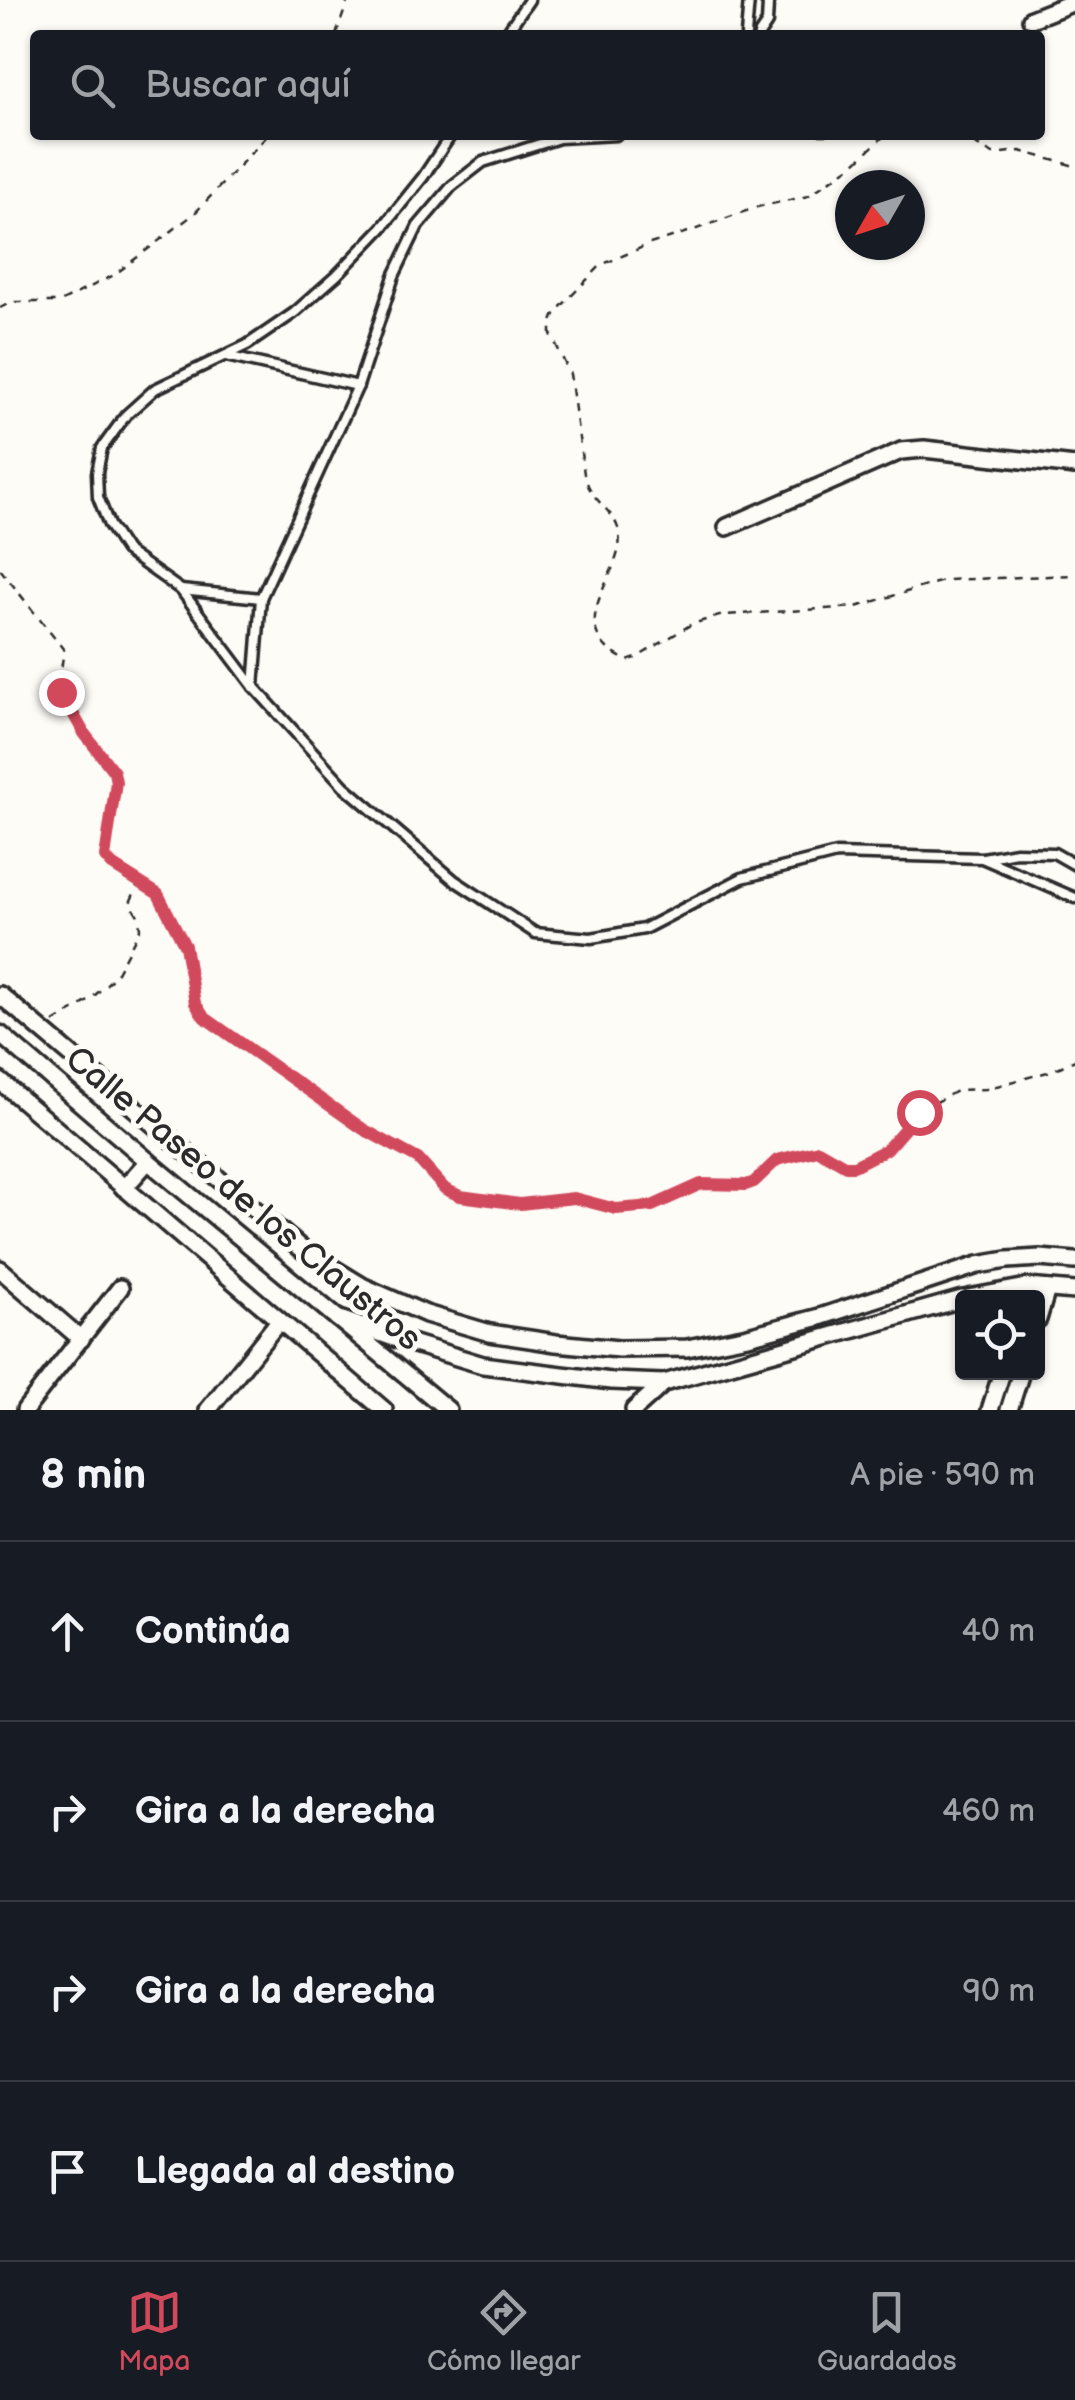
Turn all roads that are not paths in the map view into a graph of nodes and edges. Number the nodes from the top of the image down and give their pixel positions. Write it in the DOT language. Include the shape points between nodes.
graph roads {
  1 [pos="529,0"];
  2 [pos="749,0"];
  3 [pos="765,0"];
  4 [pos="1071,6"];
  5 [pos="1030,20"];
  6 [pos="508,30"];
  7 [pos="747,30"];
  8 [pos="762,30"];
  9 [pos="448,140"];
  10 [pos="548,140"];
  11 [pos="223,356"];
  12 [pos="358,386"];
  13 [pos="1075,466"];
  14 [pos="726,528"];
  15 [pos="180,590"];
  16 [pos="261,598"];
  17 [pos="254,688"];
  18 [pos="982,858"];
  19 [pos="1075,864"];
  20 [pos="1075,898"];
  21 [pos="0,995"];
  22 [pos="0,1034"];
  23 [pos="0,1082"];
  24 [pos="148,1161"];
  25 [pos="124,1188"];
  26 [pos="1075,1261"];
  27 [pos="0,1269"];
  28 [pos="120,1288"];
  29 [pos="1047,1289"];
  30 [pos="1040,1290"];
  31 [pos="1075,1292"];
  32 [pos="1045,1295"];
  33 [pos="955,1301"];
  34 [pos="337,1318"];
  35 [pos="279,1321"];
  36 [pos="80,1338"];
  37 [pos="999,1380"];
  38 [pos="1018,1380"];
  39 [pos="664,1383"];
  40 [pos="25,1410"];
  41 [pos="208,1410"];
  42 [pos="384,1410"];
  43 [pos="448,1410"];
  44 [pos="634,1410"];
  45 [pos="990,1410"];
  46 [pos="1009,1410"];
  1 -- 6 [label="lane"];
  2 -- 7 [label="lane"];
  3 -- 8 [label="lane"];
  4 -- 5 [label="street"];
  9 -- 11 [label="lane" via="382,228 337,275 294,313"];
  10 -- 12 [label="lane" via="482,162 418,226"];
  11 -- 12 [label="lane"];
  11 -- 15 [label="lane" via="155,389 126,415 102,448 97,474 98,497 126,552"];
  12 -- 16 [label="lane"];
  13 -- 14 [label="street" via="902,451"];
  15 -- 16 [label="lane"];
  15 -- 17 [label="lane"];
  16 -- 17 [label="lane"];
  17 -- 18 [label="lane" via="344,786 454,880 535,933 591,938 644,929 742,878 836,854"];
  18 -- 19 [label="lane" via="1054,853"];
  18 -- 20 [label="lane"];
  21 -- 26 [label="street" via="302,1250 362,1286 490,1333 619,1349 687,1348 820,1317 978,1265"];
  22 -- 24 [label="street, Calle Paseo de los Claustros"];
  23 -- 25 [label="street, Calle Paseo de los Claustros"];
  24 -- 25 [label="street"];
  24 -- 34 [label="street, Calle Paseo de los Claustros"];
  25 -- 35 [label="street, Calle Paseo de los Claustros"];
  27 -- 36 [label="street"];
  28 -- 36 [label="street"];
  29 -- 30 [label="street"];
  29 -- 31 [label="street"];
  29 -- 32 [label="street"];
  33 -- 39 [label="street"];
  34 -- 39 [label="street" via="484,1365"];
  34 -- 43 [label="street, Calle Paseo de los Claustros"];
  35 -- 41 [label="street"];
  35 -- 42 [label="street, Calle Paseo de los Claustros"];
  36 -- 40 [label="street"];
  37 -- 45 [label="street"];
  38 -- 46 [label="street"];
  39 -- 44 [label="street"];
}
